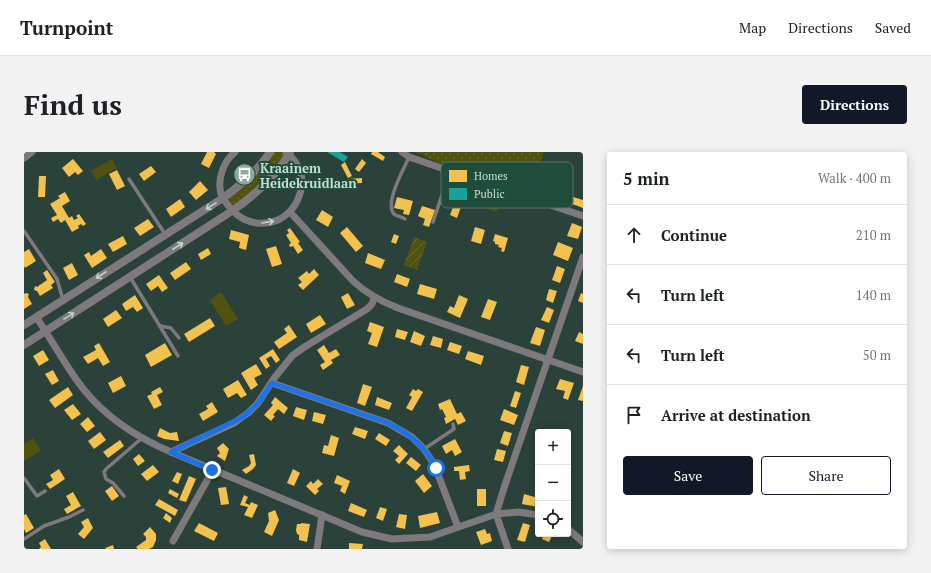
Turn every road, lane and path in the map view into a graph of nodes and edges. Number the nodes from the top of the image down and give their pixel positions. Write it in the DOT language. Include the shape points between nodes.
graph roads {
  1 [pos="32,152"];
  2 [pos="234,152"];
  3 [pos="270,152"];
  4 [pos="402,152"];
  5 [pos="289,153"];
  6 [pos="409,157"];
  7 [pos="24,158"];
  8 [pos="441,168"];
  9 [pos="129,179"];
  10 [pos="223,198"];
  11 [pos="441,198"];
  12 [pos="559,208"];
  13 [pos="232,211"];
  14 [pos="290,212"];
  15 [pos="583,216"];
  16 [pos="405,219"];
  17 [pos="433,222"];
  18 [pos="24,231"];
  19 [pos="165,234"];
  20 [pos="583,257"];
  21 [pos="130,277"];
  22 [pos="374,298"];
  23 [pos="64,300"];
  24 [pos="36,317"];
  25 [pos="24,325"];
  26 [pos="160,326"];
  27 [pos="46,331"];
  28 [pos="179,338"];
  29 [pos="24,345"];
  30 [pos="178,356"];
  31 [pos="548,360"];
  32 [pos="583,372"];
  33 [pos="272,383"];
  34 [pos="453,424"];
  35 [pos="142,438"];
  36 [pos="424,449"];
  37 [pos="171,452"];
  38 [pos="212,470"];
  39 [pos="24,478"];
  40 [pos="46,491"];
  41 [pos="124,496"];
  42 [pos="83,510"];
  43 [pos="496,514"];
  44 [pos="322,515"];
  45 [pos="535,515"];
  46 [pos="458,527"];
  47 [pos="571,532"];
  48 [pos="24,539"];
  49 [pos="173,541"];
  50 [pos="583,542"];
  51 [pos="317,549"];
  52 [pos="508,549"];
  1 -- 7 [label="street"];
  2 -- 10 [label="street" via="222,172 220,182"];
  3 -- 10 [label="street" via="244,183"];
  4 -- 6 [label="street"];
  5 -- 13 [label="street" via="260,190"];
  5 -- 14 [label="street" via="298,165 302,178 298,201"];
  6 -- 8 [label="street"];
  6 -- 16 [label="lane" via="390,208 394,214"];
  9 -- 19 [label="lane"];
  10 -- 13 [label="street"];
  10 -- 19 [label="street, one-way"];
  11 -- 17 [label="lane"];
  12 -- 15 [label="street"];
  13 -- 14 [label="street, one-way" via="249,222 259,224 271,223"];
  21 -- 13 [label="street, one-way"];
  14 -- 22 [label="street" via="353,281"];
  18 -- 23 [label="lane" via="57,279"];
  19 -- 23 [label="street, one-way"];
  20 -- 31 [label="street"];
  21 -- 26 [label="lane"];
  27 -- 21 [label="street, one-way"];
  22 -- 31 [label="street"];
  22 -- 33 [label="street" via="367,309 293,355"];
  23 -- 24 [label="street"];
  24 -- 25 [label="street"];
  24 -- 27 [label="street"];
  26 -- 28 [label="lane" via="170,328"];
  26 -- 30 [label="lane"];
  27 -- 29 [label="street"];
  27 -- 35 [label="street" via="84,390 106,414"];
  31 -- 32 [label="street"];
  31 -- 43 [label="street"];
  33 -- 36 [label="street" via="388,423 404,431"];
  33 -- 37 [label="street" via="258,403 243,417"];
  34 -- 36 [label="lane" via="454,429"];
  35 -- 37 [label="street"];
  35 -- 41 [label="lane" via="104,472 106,478"];
  36 -- 46 [label="street" via="436,468"];
  37 -- 38 [label="street"];
  38 -- 44 [label="street"];
  38 -- 49 [label="street"];
  39 -- 40 [label="lane" via="37,496"];
  42 -- 48 [label="lane" via="69,518 44,526"];
  43 -- 45 [label="street" via="519,512"];
  43 -- 46 [label="street"];
  43 -- 52 [label="street"];
  44 -- 46 [label="street" via="362,532 392,539 430,537"];
  44 -- 51 [label="street"];
  47 -- 50 [label="street"];
}
